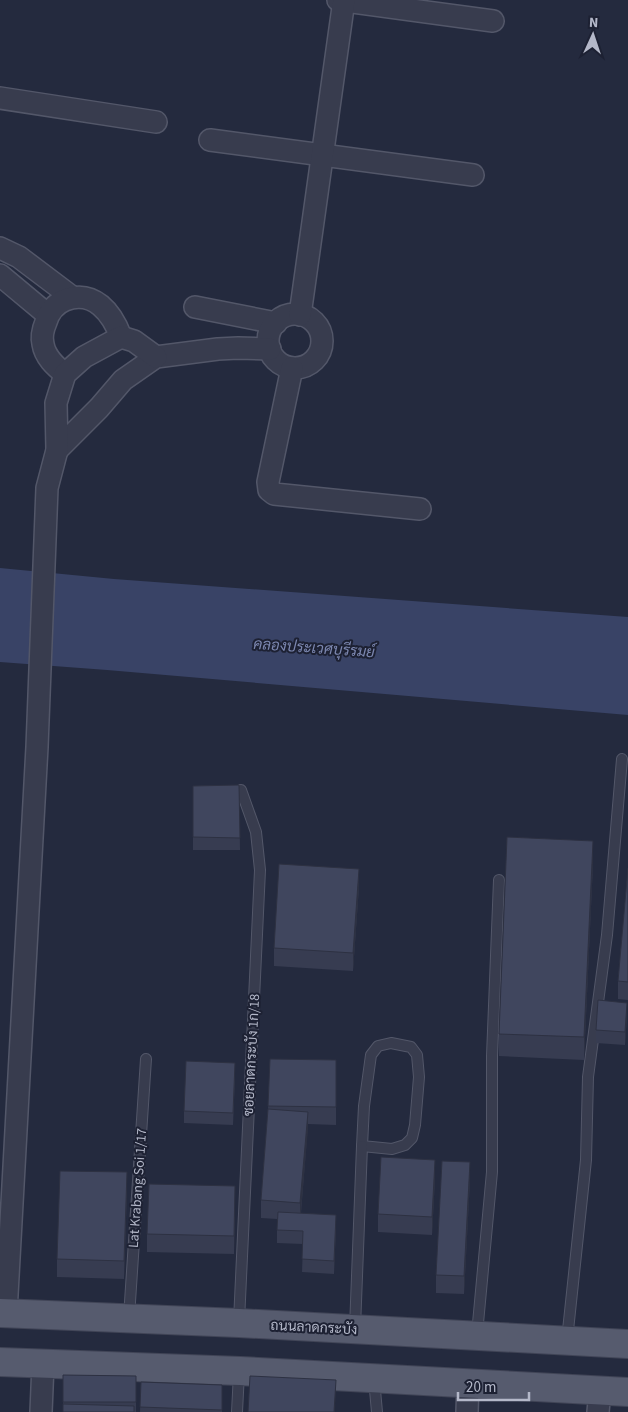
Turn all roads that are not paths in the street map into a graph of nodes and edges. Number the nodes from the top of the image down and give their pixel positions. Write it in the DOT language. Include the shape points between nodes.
graph roads {
  1 [pos="342,0"];
  2 [pos="493,21"];
  3 [pos="0,98"];
  4 [pos="156,122"];
  5 [pos="210,140"];
  6 [pos="321,156"];
  7 [pos="473,176"];
  8 [pos="0,248"];
  9 [pos="0,275"];
  10 [pos="72,297"];
  11 [pos="195,307"];
  12 [pos="48,315"];
  13 [pos="300,315"];
  14 [pos="276,323"];
  15 [pos="121,337"];
  16 [pos="270,349"];
  17 [pos="156,357"];
  18 [pos="292,368"];
  19 [pos="65,374"];
  20 [pos="57,450"];
  21 [pos="420,509"];
  22 [pos="622,759"];
  23 [pos="241,790"];
  24 [pos="499,880"];
  25 [pos="146,1059"];
  26 [pos="362,1146"];
  27 [pos="3,1313"];
  28 [pos="129,1318"];
  29 [pos="239,1323"];
  30 [pos="355,1329"];
  31 [pos="477,1336"];
  32 [pos="567,1341"];
  33 [pos="628,1344"];
  34 [pos="0,1362"];
  35 [pos="43,1364"];
  36 [pos="240,1371"];
  37 [pos="374,1378"];
  38 [pos="468,1383"];
  39 [pos="628,1392"];
  40 [pos="599,1401"];
  41 [pos="41,1412"];
  42 [pos="237,1412"];
  43 [pos="377,1412"];
  44 [pos="467,1412"];
  1 -- 2 [label="street"];
  1 -- 6 [label="street"];
  3 -- 4 [label="street"];
  5 -- 6 [label="street"];
  6 -- 7 [label="street"];
  6 -- 13 [label="street"];
  8 -- 10 [label="street" via="19,256"];
  9 -- 12 [label="street"];
  10 -- 12 [label="street" via="60,302"];
  10 -- 15 [label="street" via="84,297 99,304 110,313"];
  11 -- 14 [label="street"];
  12 -- 19 [label="street" via="42,333 43,344 53,364"];
  13 -- 14 [label="street" via="291,315"];
  13 -- 18 [label="street" via="318,326 321,348 313,361 300,368"];
  14 -- 16 [label="street" via="269,335"];
  15 -- 17 [label="street" via="134,341"];
  15 -- 19 [label="street" via="84,357"];
  16 -- 17 [label="street" via="238,348"];
  16 -- 18 [label="street" via="278,362"];
  17 -- 20 [label="street" via="123,380"];
  18 -- 21 [label="street" via="268,482 270,490 274,494"];
  19 -- 20 [label="street" via="56,403"];
  20 -- 27 [label="street" via="47,488 37,747"];
  22 -- 32 [label="lane" via="607,935 588,1077 586,1160"];
  23 -- 29 [label="lane, ซอยลาดกระบัง 1ก/18" via="256,832 260,870"];
  24 -- 31 [label="lane" via="492,1056 492,1172"];
  25 -- 28 [label="lane, Lat Krabang Soi 1/17"];
  26 -- 26 [label="lane" via="371,1054 378,1046 390,1043 411,1047 417,1055 419,1077 412,1138 392,1149"];
  26 -- 30 [label="lane"];
  27 -- 28 [label="main road, ถนนลาดกระบัง"];
  28 -- 29 [label="main road, ถนนลาดกระบัง"];
  29 -- 30 [label="main road, ถนนลาดกระบัง"];
  30 -- 31 [label="main road, ถนนลาดกระบัง"];
  31 -- 32 [label="main road, ถนนลาดกระบัง"];
  32 -- 33 [label="main road, ถนนลาดกระบัง"];
  34 -- 35 [label="main road"];
  35 -- 36 [label="main road"];
  35 -- 41 [label="street"];
  36 -- 37 [label="main road"];
  36 -- 42 [label="lane"];
  37 -- 38 [label="main road"];
  37 -- 43 [label="lane"];
  38 -- 40 [label="main road"];
  38 -- 44 [label="street"];
  39 -- 40 [label="main road"];
}
